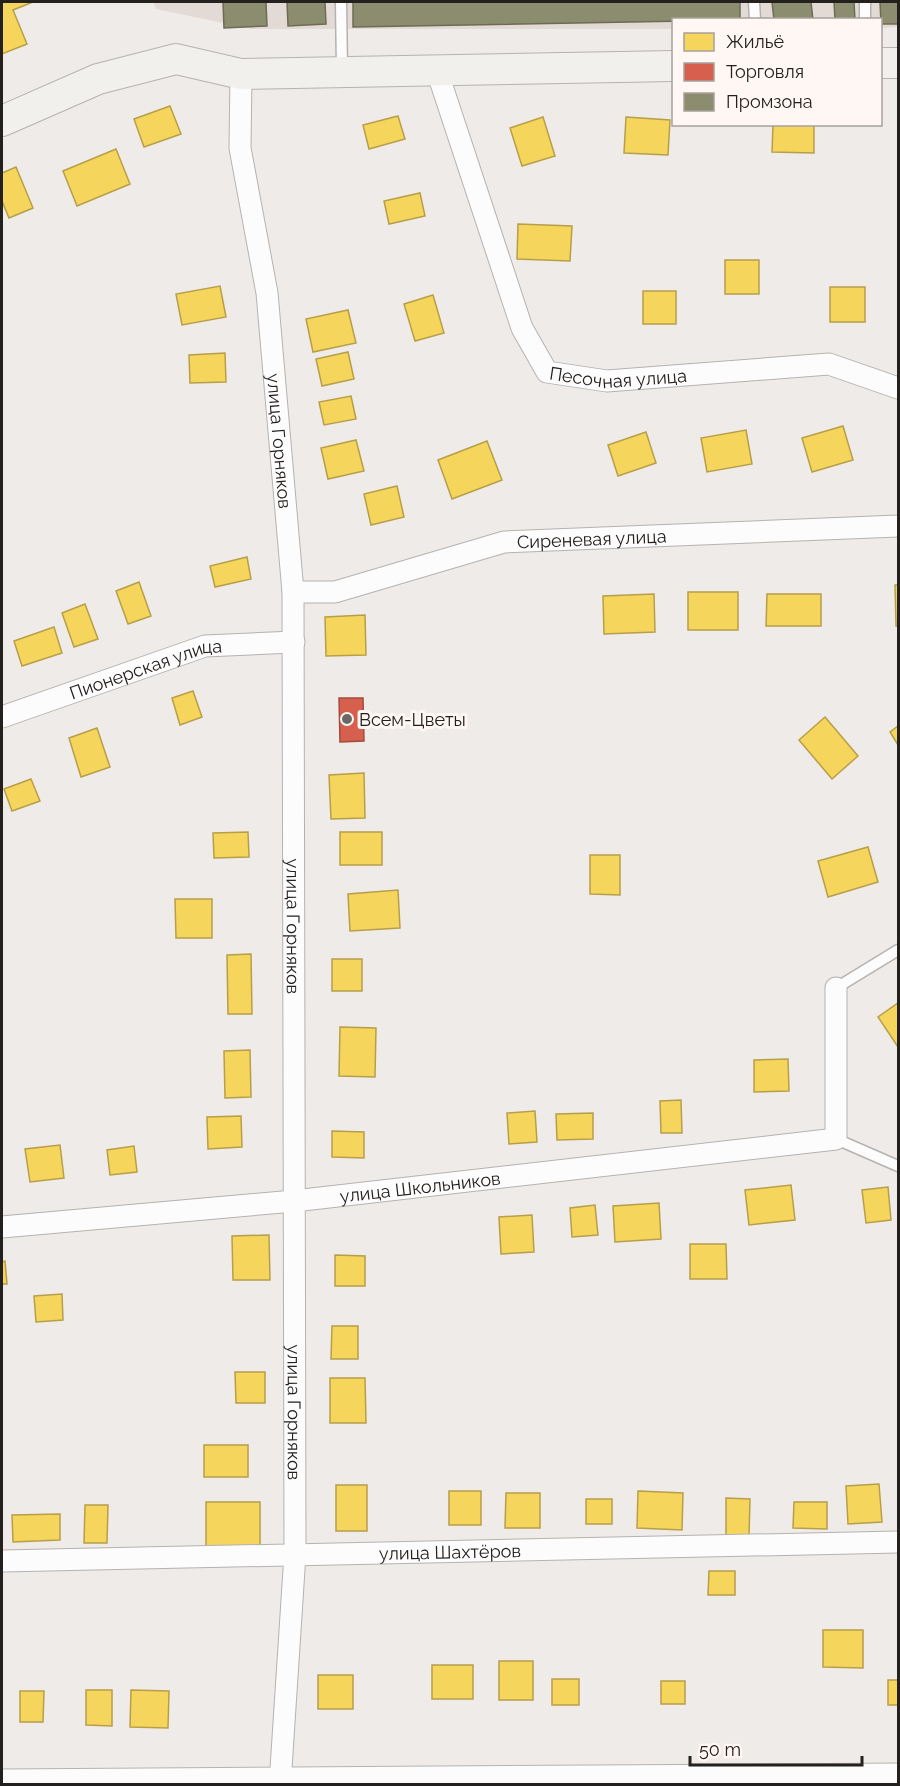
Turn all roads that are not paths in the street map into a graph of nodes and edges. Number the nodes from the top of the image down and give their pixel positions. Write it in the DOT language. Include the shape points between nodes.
graph roads {
  1 [pos="341,2"];
  2 [pos="754,2"];
  3 [pos="865,2"];
  4 [pos="754,18"];
  5 [pos="865,18"];
  6 [pos="882,63"];
  7 [pos="898,63"];
  8 [pos="672,66"];
  9 [pos="437,71"];
  10 [pos="342,73"];
  11 [pos="241,74"];
  12 [pos="2,121"];
  13 [pos="898,388"];
  14 [pos="898,526"];
  15 [pos="293,592"];
  16 [pos="294,642"];
  17 [pos="2,717"];
  18 [pos="898,950"];
  19 [pos="836,988"];
  20 [pos="837,1139"];
  21 [pos="898,1166"];
  22 [pos="294,1201"];
  23 [pos="2,1227"];
  24 [pos="898,1542"];
  25 [pos="295,1554"];
  26 [pos="2,1561"];
  27 [pos="898,1774"];
  28 [pos="2,1780"];
  29 [pos="280,1782"];
  1 -- 10 [label="lane"];
  2 -- 4 [label="lane"];
  3 -- 5 [label="lane"];
  6 -- 7 [label="main road"];
  8 -- 9 [label="main road"];
  9 -- 10 [label="main road"];
  9 -- 13 [label="street, Песочная улица" via="522,328 547,372 607,381 829,364"];
  10 -- 11 [label="main road"];
  11 -- 12 [label="main road" via="176,58 98,79"];
  11 -- 15 [label="street, улица Горняков" via="240,148 267,293"];
  14 -- 15 [label="street, Сиреневая улица" via="504,542 335,592"];
  15 -- 16 [label="street, улица Горняков"];
  16 -- 17 [label="street, Пионерская улица" via="205,646"];
  16 -- 22 [label="street, улица Горняков"];
  18 -- 19 [label="lane"];
  19 -- 20 [label="street"];
  20 -- 21 [label="lane"];
  20 -- 22 [label="street, улица Школьников"];
  22 -- 23 [label="street, улица Школьников"];
  22 -- 25 [label="street, улица Горняков"];
  24 -- 25 [label="street, улица Шахтёров"];
  25 -- 26 [label="street, улица Шахтёров"];
  25 -- 29 [label="street, улица Горняков"];
  27 -- 29 [label="street"];
  28 -- 29 [label="street"];
}
